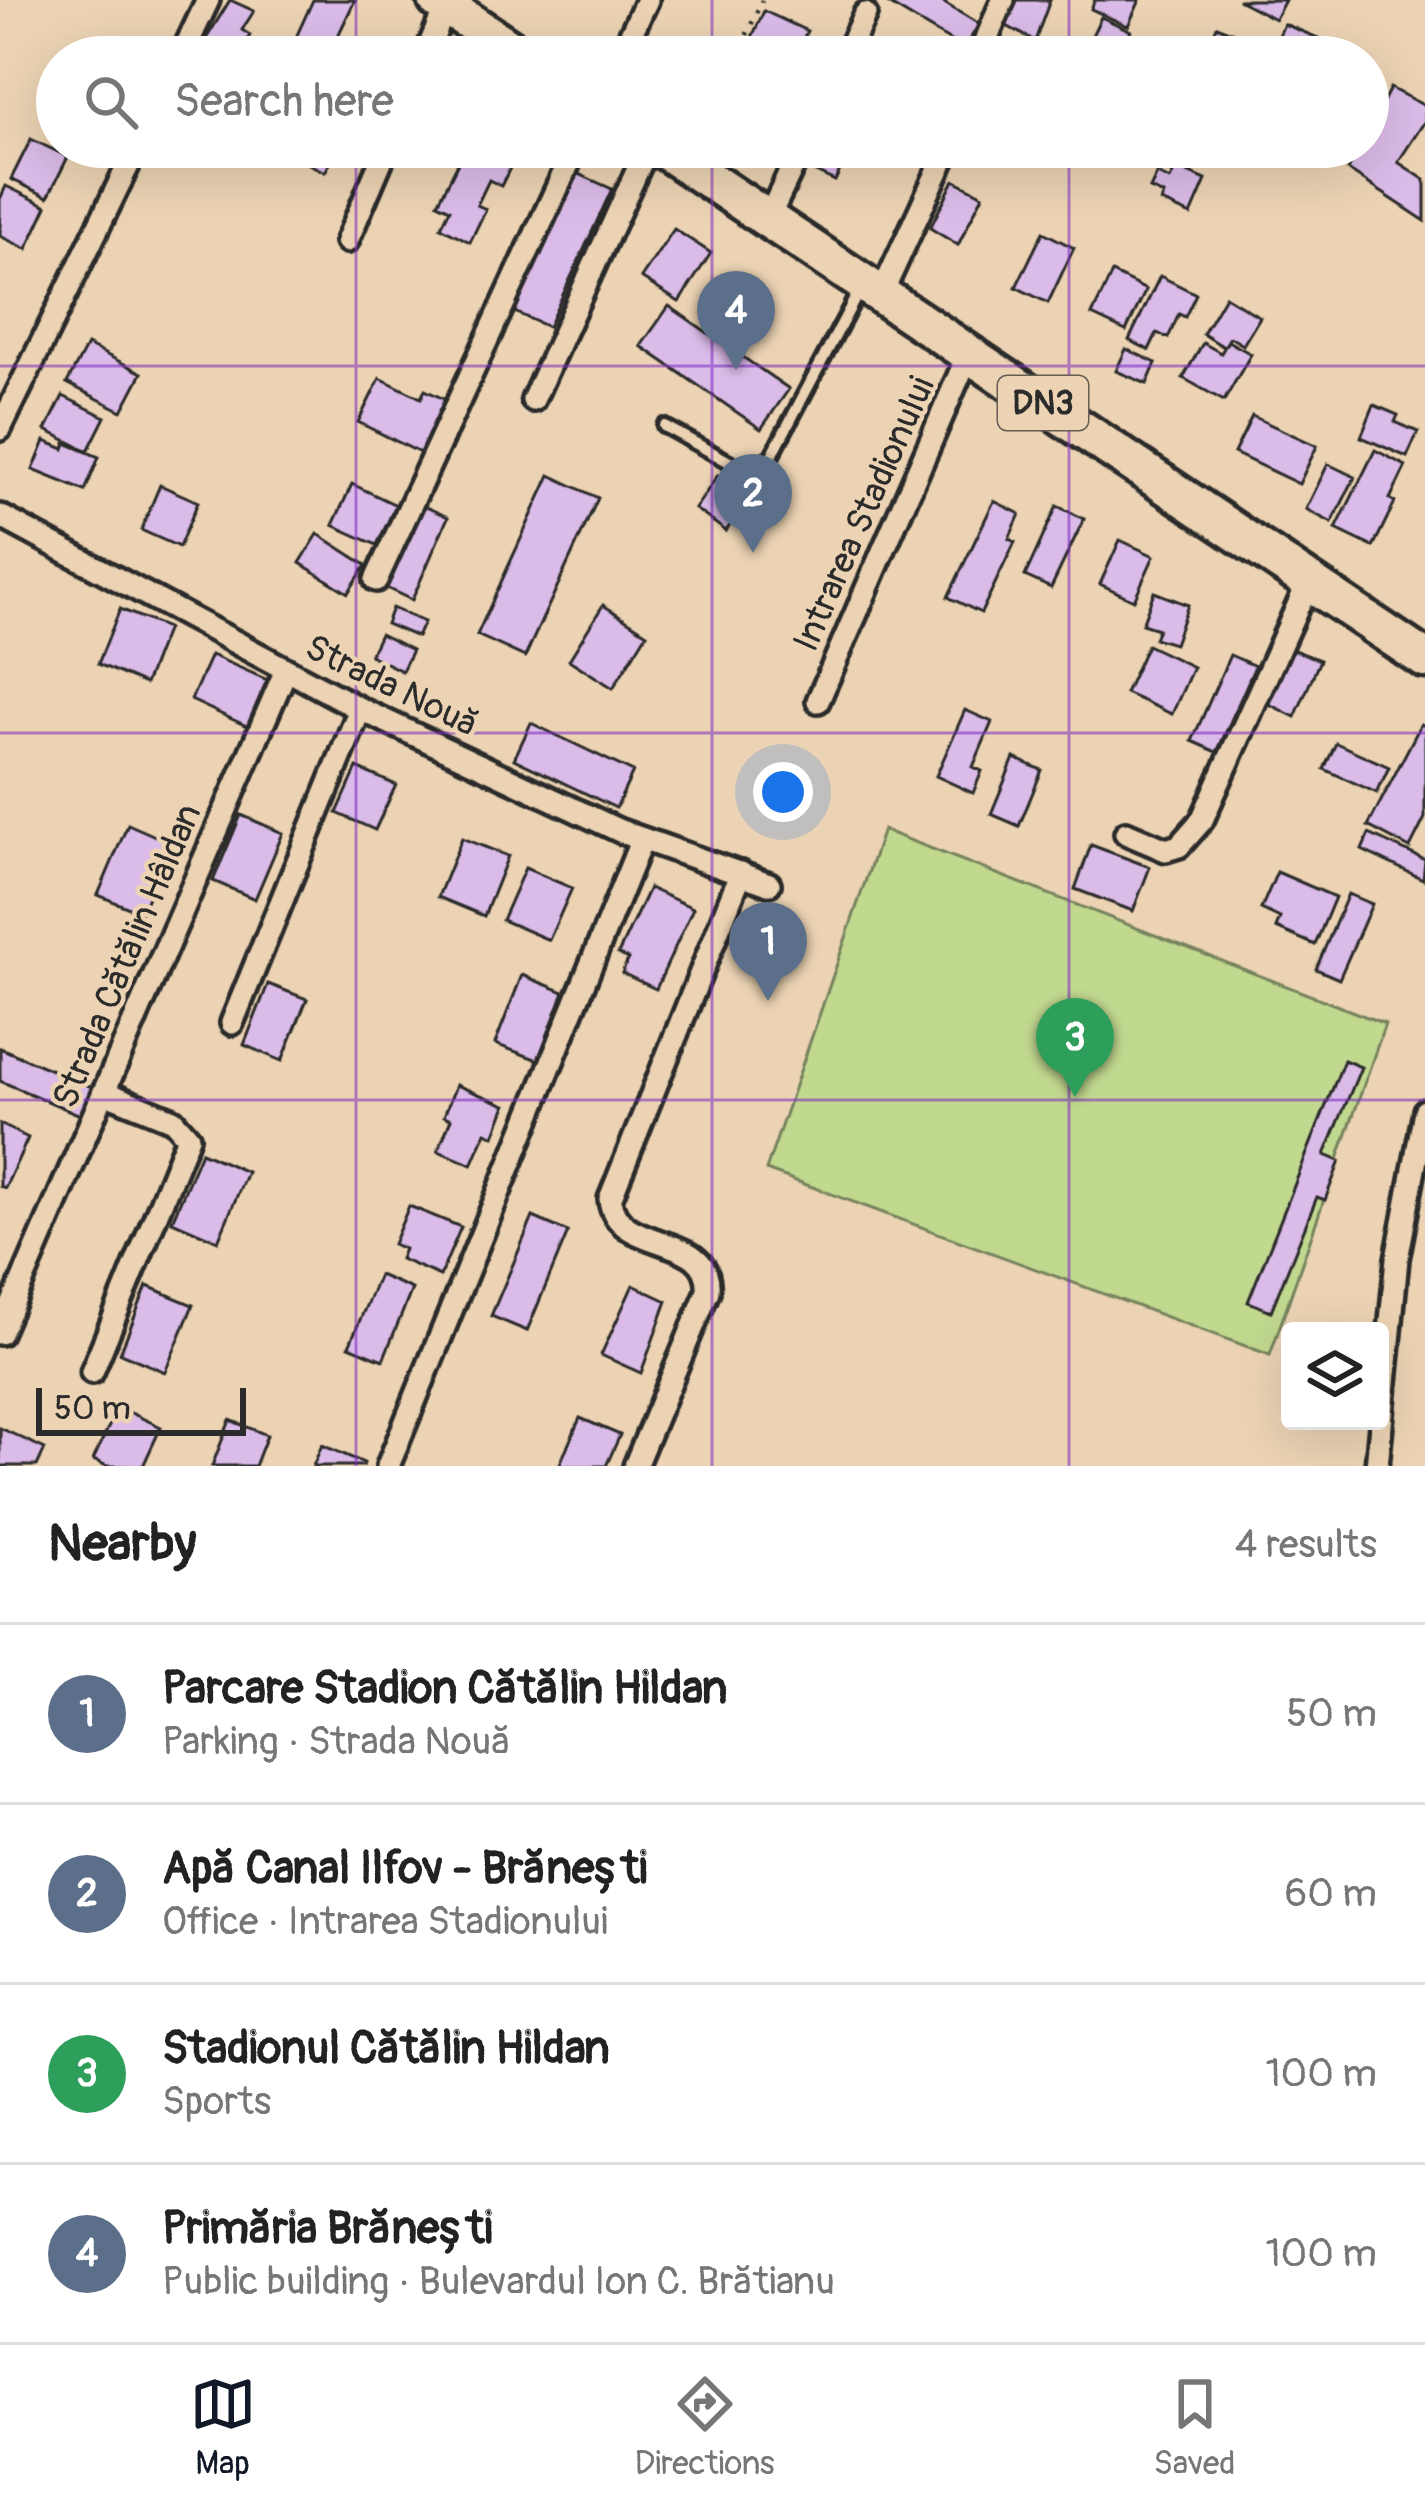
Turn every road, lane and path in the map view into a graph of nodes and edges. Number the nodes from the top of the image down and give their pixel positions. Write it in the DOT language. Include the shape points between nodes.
graph roads {
  1 [pos="208,0"];
  2 [pos="647,0"];
  3 [pos="761,0"];
  4 [pos="1003,0"];
  5 [pos="442,3"];
  6 [pos="865,14"];
  7 [pos="191,36"];
  8 [pos="432,36"];
  9 [pos="492,36"];
  10 [pos="630,36"];
  11 [pos="746,36"];
  12 [pos="855,36"];
  13 [pos="988,36"];
  14 [pos="127,168"];
  15 [pos="378,168"];
  16 [pos="566,168"];
  17 [pos="637,168"];
  18 [pos="692,168"];
  19 [pos="792,168"];
  20 [pos="938,168"];
  21 [pos="768,219"];
  22 [pos="347,241"];
  23 [pos="872,289"];
  24 [pos="969,353"];
  25 [pos="532,400"];
  26 [pos="664,426"];
  27 [pos="0,429"];
  28 [pos="0,516"];
  29 [pos="376,580"];
  30 [pos="1309,581"];
  31 [pos="1425,659"];
  32 [pos="286,670"];
  33 [pos="818,701"];
  34 [pos="360,710"];
  35 [pos="1126,833"];
  36 [pos="642,839"];
  37 [pos="741,873"];
  38 [pos="769,884"];
  39 [pos="232,1023"];
  40 [pos="104,1092"];
  41 [pos="1425,1111"];
  42 [pos="0,1333"];
  43 [pos="92,1372"];
  44 [pos="388,1466"];
  45 [pos="635,1466"];
  46 [pos="1377,1466"];
  1 -- 7 [label="street"];
  2 -- 10 [label="street"];
  3 -- 11 [label="path"];
  4 -- 13 [label="street"];
  5 -- 8 [label="street"];
  5 -- 9 [label="main road"];
  6 -- 12 [label="street"];
  14 -- 27 [label="street"];
  15 -- 22 [label="street"];
  16 -- 29 [label="street"];
  17 -- 25 [label="street"];
  18 -- 21 [label="main road, DN3"];
  19 -- 21 [label="street"];
  20 -- 23 [label="street"];
  21 -- 23 [label="main road, DN3"];
  23 -- 24 [label="main road, DN3"];
  23 -- 26 [label="lane" via="771,457 744,470"];
  24 -- 30 [label="main road, DN3"];
  24 -- 33 [label="street, Intrarea Stadionului"];
  28 -- 32 [label="street, Strada Nouă"];
  30 -- 31 [label="main road, DN3"];
  30 -- 35 [label="street" via="1202,820 1166,850"];
  32 -- 34 [label="street, Strada Nouă"];
  32 -- 40 [label="street, Strada Cătălin Hâldan"];
  34 -- 36 [label="street, Strada Nouă"];
  34 -- 39 [label="street"];
  36 -- 37 [label="street, Strada Nouă"];
  36 -- 44 [label="street"];
  37 -- 38 [label="street, Strada Nouă"];
  37 -- 45 [label="street" via="610,1199 623,1227 688,1253 709,1276"];
  40 -- 42 [label="street, Strada Cătălin Hâldan"];
  40 -- 43 [label="street" via="172,1120 188,1137"];
  41 -- 46 [label="street" via="1397,1259"];
}
